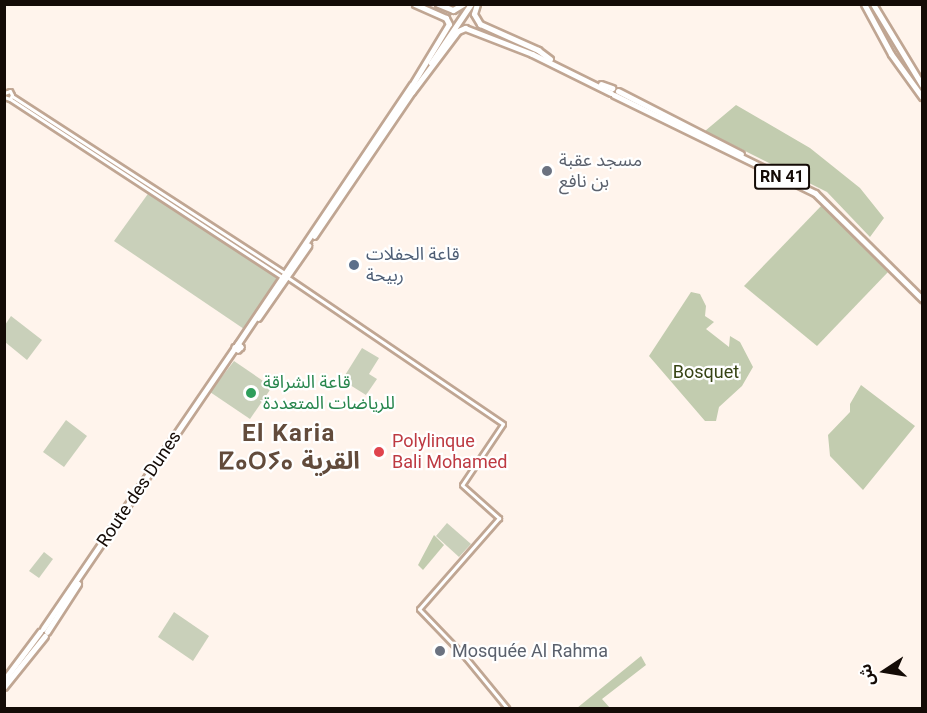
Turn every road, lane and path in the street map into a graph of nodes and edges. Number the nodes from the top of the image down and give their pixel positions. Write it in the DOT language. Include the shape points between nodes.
graph roads {
  1 [pos="415,4"];
  2 [pos="438,4"];
  3 [pos="467,4"];
  4 [pos="477,4"];
  5 [pos="864,4"];
  6 [pos="873,4"];
  7 [pos="922,85"];
  8 [pos="412,89"];
  9 [pos="614,91"];
  10 [pos="7,95"];
  11 [pos="922,97"];
  12 [pos="4,105"];
  13 [pos="285,276"];
  14 [pos="922,297"];
  15 [pos="44,633"];
  16 [pos="4,680"];
  17 [pos="4,687"];
  18 [pos="507,708"];
  1 -- 8 [label="highway" via="446,18 449,24"];
  2 -- 3 [label="highway" via="453,10"];
  3 -- 8 [label="highway, Route des Dunes"];
  4 -- 9 [label="highway, RN 41" via="474,14 478,22"];
  5 -- 11 [label="highway" via="891,54"];
  6 -- 7 [label="highway"];
  8 -- 9 [label="highway, RN 41" via="462,28"];
  8 -- 13 [label="main road, Route des Dunes"];
  9 -- 14 [label="highway, RN 41" via="815,193"];
  10 -- 12 [label="street"];
  10 -- 13 [label="street"];
  13 -- 15 [label="main road, Route des Dunes"];
  13 -- 18 [label="street" via="503,424 462,485 499,518 418,609"];
  15 -- 16 [label="main road, Route des Dunes"];
  15 -- 17 [label="main road, Route des Dunes"];
}
